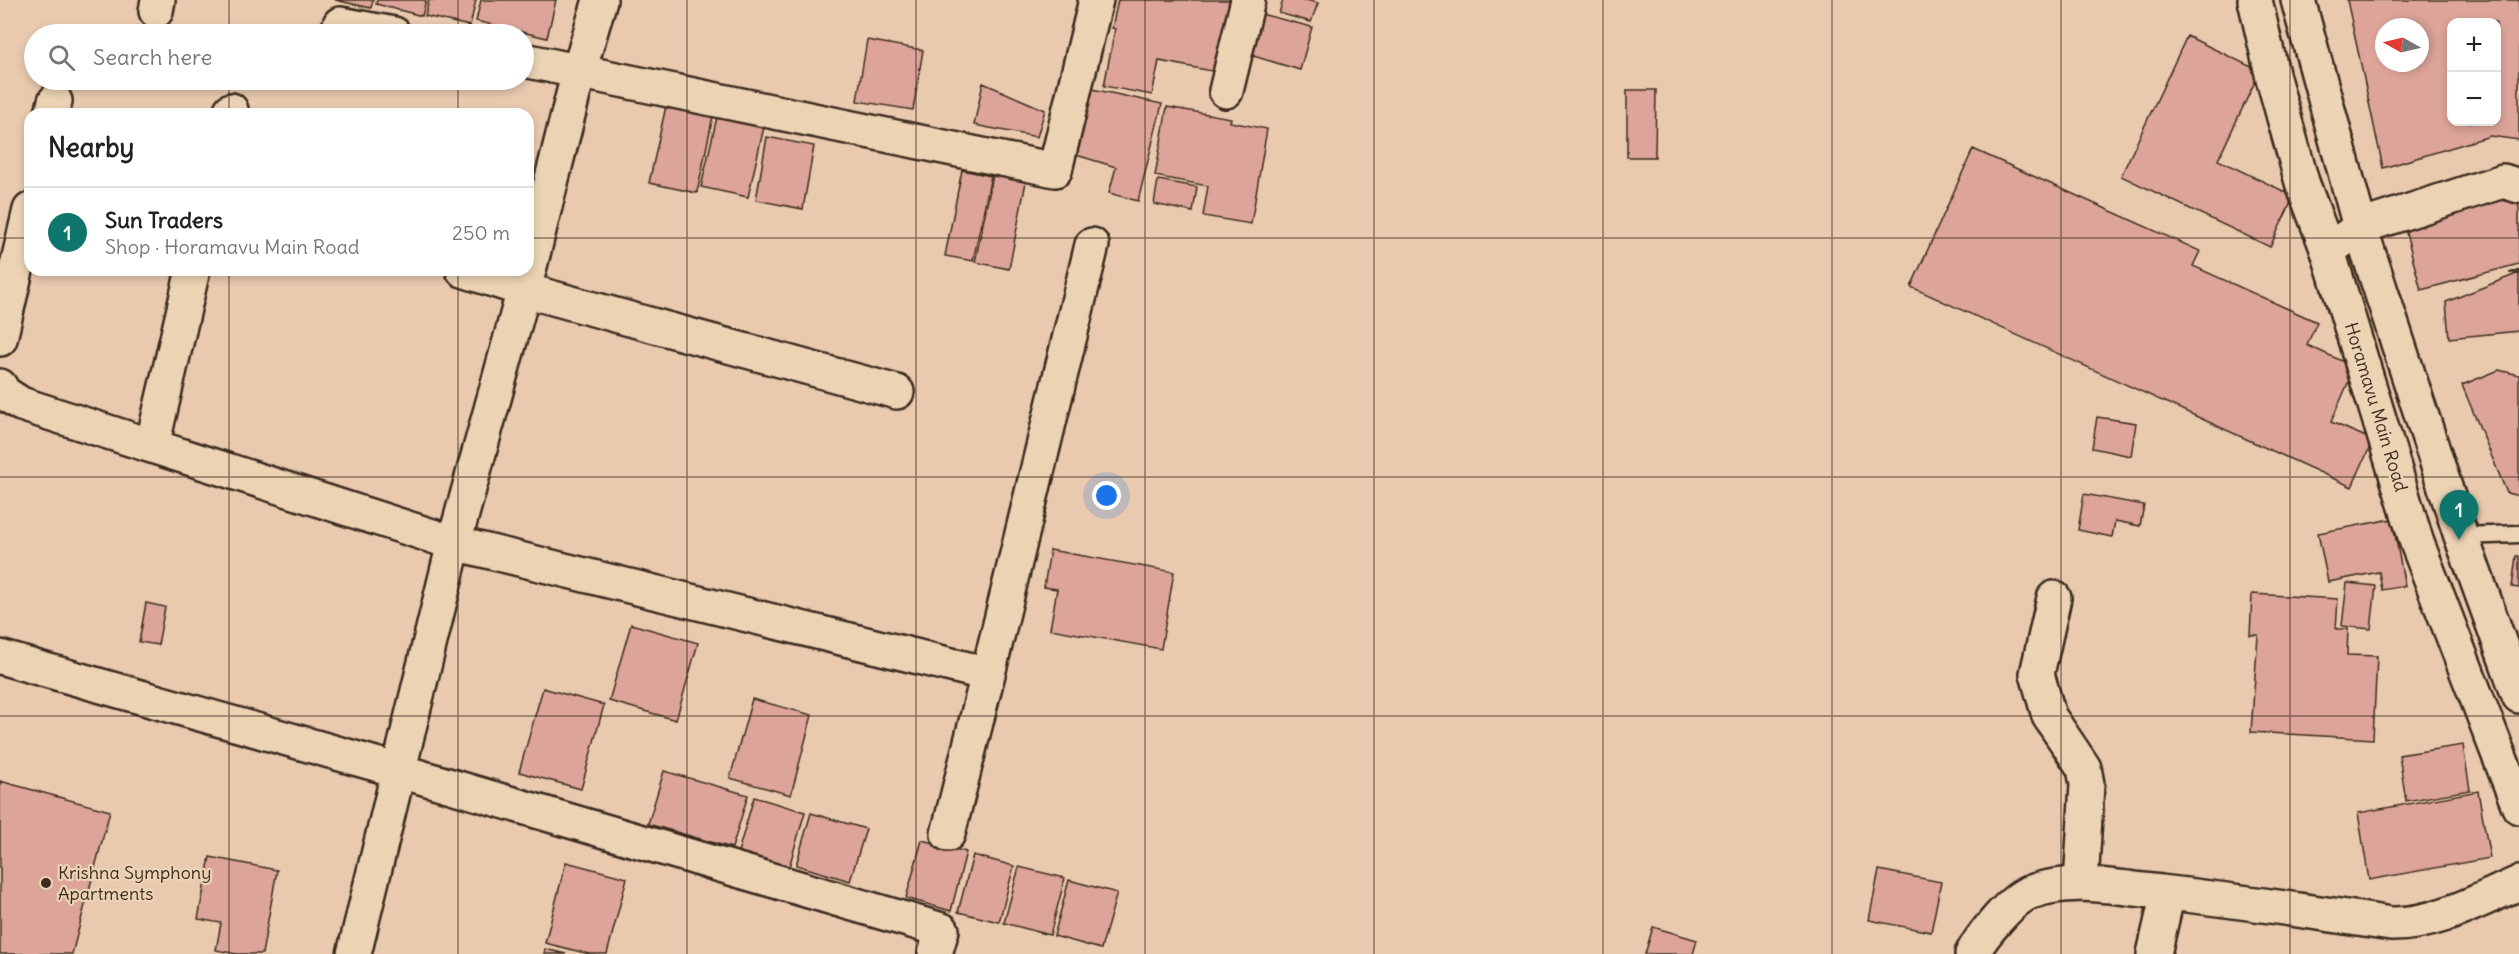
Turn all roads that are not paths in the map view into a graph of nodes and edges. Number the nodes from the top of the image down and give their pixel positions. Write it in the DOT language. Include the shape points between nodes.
graph roads {
  1 [pos="600,0"];
  2 [pos="1096,0"];
  3 [pos="1248,0"];
  4 [pos="2255,0"];
  5 [pos="2298,0"];
  6 [pos="534,62"];
  7 [pos="579,71"];
  8 [pos="1226,91"];
  9 [pos="2519,186"];
  10 [pos="2360,227"];
  11 [pos="24,236"];
  12 [pos="1092,244"];
  13 [pos="2328,251"];
  14 [pos="534,254"];
  15 [pos="192,276"];
  16 [pos="482,276"];
  17 [pos="528,276"];
  18 [pos="525,290"];
  19 [pos="0,339"];
  20 [pos="0,386"];
  21 [pos="897,392"];
  22 [pos="152,446"];
  23 [pos="2519,534"];
  24 [pos="2461,536"];
  25 [pos="454,543"];
  26 [pos="2054,598"];
  27 [pos="0,657"];
  28 [pos="988,674"];
  29 [pos="2519,696"];
  30 [pos="400,771"];
  31 [pos="2519,807"];
  32 [pos="948,834"];
  33 [pos="2519,883"];
  34 [pos="2081,884"];
  35 [pos="2169,893"];
  36 [pos="354,954"];
  37 [pos="935,954"];
  38 [pos="1972,954"];
  39 [pos="2154,954"];
  1 -- 7 [label="street"];
  2 -- 7 [label="street" via="1055,170"];
  3 -- 8 [label="street"];
  4 -- 13 [label="street, Horamavu Main Road" via="2302,182"];
  5 -- 10 [label="street"];
  6 -- 7 [label="street"];
  7 -- 14 [label="street"];
  9 -- 10 [label="street" via="2502,182"];
  10 -- 13 [label="street"];
  10 -- 24 [label="street"];
  11 -- 19 [label="street"];
  12 -- 28 [label="street"];
  13 -- 31 [label="street, Horamavu Main Road" via="2417,543"];
  15 -- 22 [label="street"];
  16 -- 18 [label="street"];
  17 -- 18 [label="street"];
  18 -- 21 [label="street"];
  18 -- 25 [label="street"];
  20 -- 22 [label="street" via="21,404"];
  22 -- 25 [label="street"];
  23 -- 24 [label="lane"];
  24 -- 29 [label="street"];
  25 -- 28 [label="street"];
  25 -- 30 [label="street"];
  26 -- 34 [label="street" via="2037,674 2049,716 2084,768 2087,784"];
  27 -- 30 [label="street"];
  28 -- 32 [label="street"];
  30 -- 36 [label="street"];
  30 -- 37 [label="street" via="942,930"];
  33 -- 35 [label="street" via="2412,924"];
  34 -- 35 [label="street"];
  34 -- 38 [label="street" via="2050,886 2027,893 1980,939"];
  35 -- 39 [label="street"];
}
